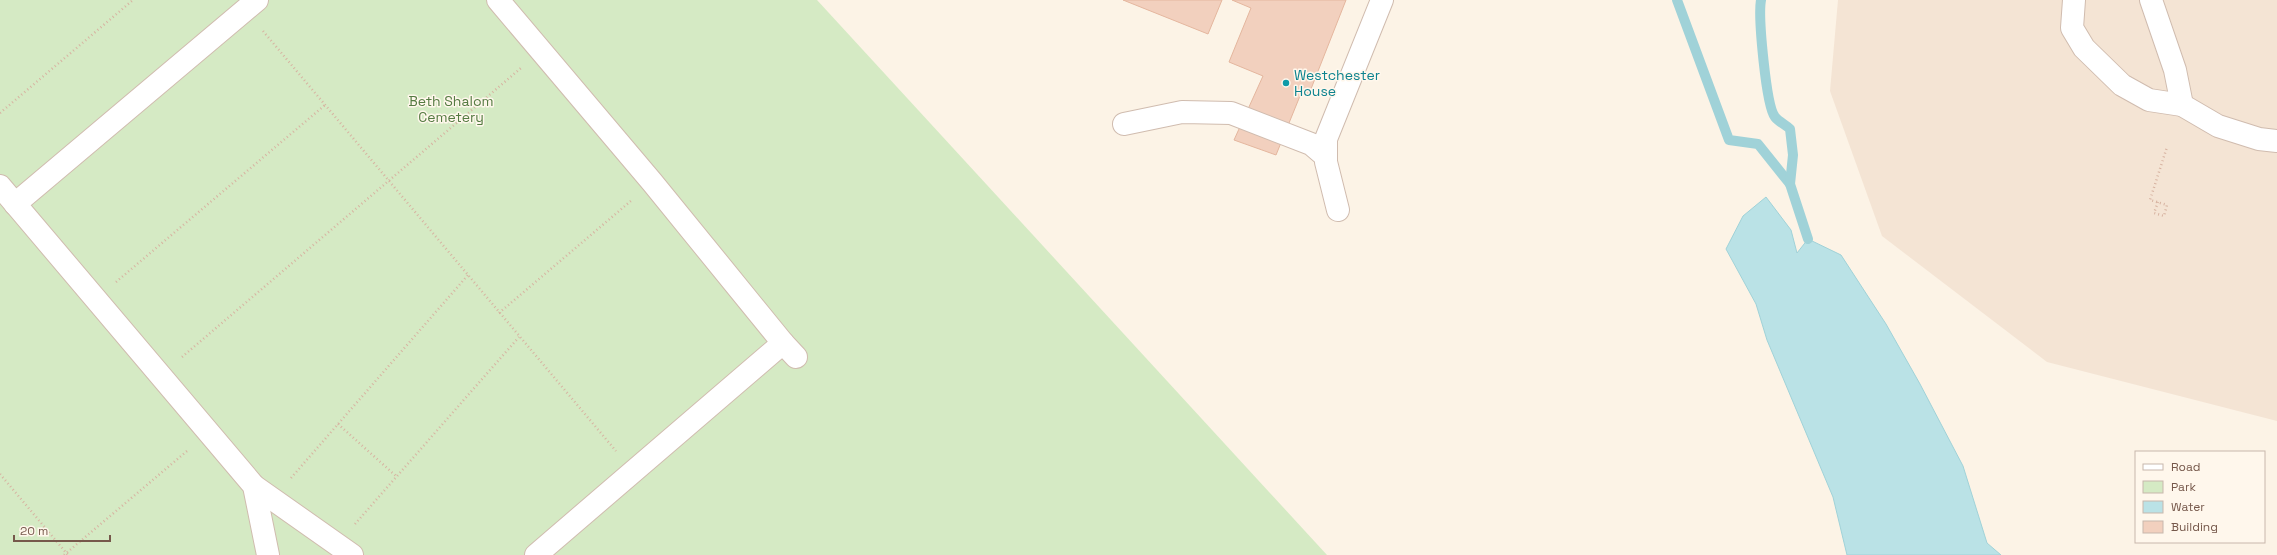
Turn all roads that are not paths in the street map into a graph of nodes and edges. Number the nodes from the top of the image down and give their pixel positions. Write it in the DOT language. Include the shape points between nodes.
graph roads {
  1 [pos="498,0"];
  2 [pos="1382,0"];
  3 [pos="2074,0"];
  4 [pos="2151,0"];
  5 [pos="251,5"];
  6 [pos="2182,105"];
  7 [pos="1124,124"];
  8 [pos="2277,142"];
  9 [pos="1325,156"];
  10 [pos="0,186"];
  11 [pos="15,204"];
  12 [pos="1338,210"];
  13 [pos="254,486"];
  14 [pos="344,550"];
  15 [pos="268,555"];
  16 [pos="536,555"];
  1 -- 16 [label="street" via="790,350 634,473"];
  2 -- 9 [label="street" via="1326,139"];
  3 -- 6 [label="street" via="2072,28 2084,48 2099,64 2122,85 2149,100"];
  4 -- 6 [label="street" via="2175,70"];
  5 -- 11 [label="street"];
  6 -- 8 [label="street" via="2218,126"];
  7 -- 9 [label="street" via="1182,112 1231,113 1311,144"];
  9 -- 12 [label="street"];
  10 -- 11 [label="street"];
  11 -- 13 [label="street"];
  13 -- 14 [label="street"];
  13 -- 15 [label="street"];
}
